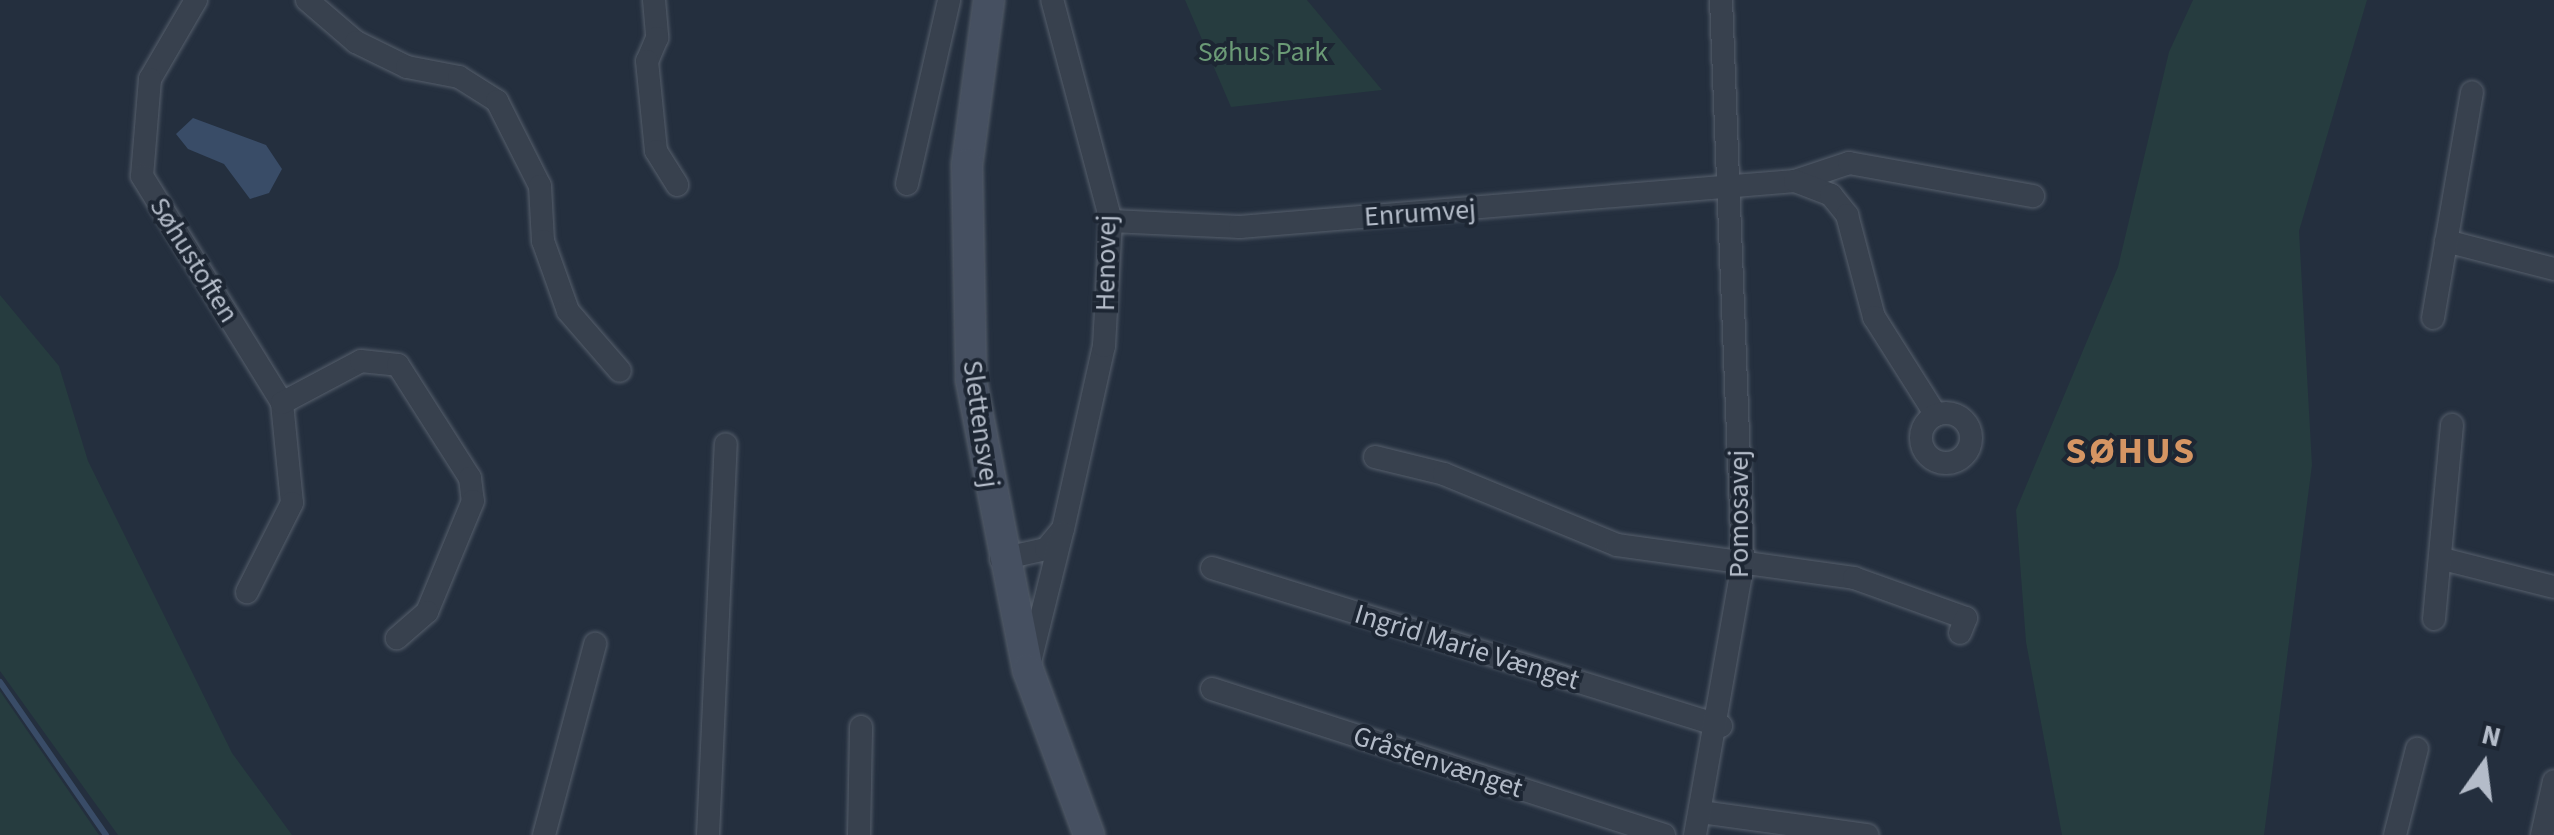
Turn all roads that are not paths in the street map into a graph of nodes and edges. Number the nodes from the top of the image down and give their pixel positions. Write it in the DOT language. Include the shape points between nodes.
graph roads {
  1 [pos="196,0"];
  2 [pos="307,0"];
  3 [pos="654,0"];
  4 [pos="949,0"];
  5 [pos="989,0"];
  6 [pos="1052,0"];
  7 [pos="1721,0"];
  8 [pos="2472,92"];
  9 [pos="1796,181"];
  10 [pos="907,184"];
  11 [pos="678,185"];
  12 [pos="1730,189"];
  13 [pos="2032,196"];
  14 [pos="1111,221"];
  15 [pos="2446,241"];
  16 [pos="2554,269"];
  17 [pos="2433,318"];
  18 [pos="620,371"];
  19 [pos="282,403"];
  20 [pos="1936,414"];
  21 [pos="2452,425"];
  22 [pos="726,444"];
  23 [pos="1375,457"];
  24 [pos="1062,529"];
  25 [pos="1001,559"];
  26 [pos="2443,559"];
  27 [pos="1743,562"];
  28 [pos="1212,568"];
  29 [pos="2554,587"];
  30 [pos="247,592"];
  31 [pos="2434,619"];
  32 [pos="1960,633"];
  33 [pos="397,638"];
  34 [pos="595,644"];
  35 [pos="1028,670"];
  36 [pos="1212,689"];
  37 [pos="1721,726"];
  38 [pos="861,727"];
  39 [pos="2418,750"];
  40 [pos="2554,781"];
  41 [pos="1701,812"];
  42 [pos="544,835"];
  43 [pos="708,835"];
  44 [pos="859,835"];
  45 [pos="1089,835"];
  46 [pos="1664,835"];
  47 [pos="1695,835"];
  48 [pos="1867,835"];
  49 [pos="2395,835"];
  50 [pos="2542,835"];
  1 -- 19 [label="street, Søhustoften" via="150,79 142,176"];
  2 -- 18 [label="street" via="356,42 407,67 459,77 497,101 540,186 543,241 568,311"];
  3 -- 11 [label="street" via="657,38 647,62 656,151"];
  4 -- 10 [label="street"];
  5 -- 25 [label="street, Slettensvej" via="966,255 972,380"];
  6 -- 14 [label="street, Henovej"];
  7 -- 12 [label="street, Pomosavej"];
  8 -- 15 [label="street"];
  9 -- 12 [label="street"];
  9 -- 13 [label="street" via="1849,163"];
  9 -- 20 [label="street" via="1831,195 1847,214 1874,318"];
  12 -- 14 [label="street, Enrumvej" via="1240,227"];
  12 -- 27 [label="street, Pomosavej"];
  14 -- 24 [label="street, Henovej" via="1104,346"];
  15 -- 16 [label="street"];
  15 -- 17 [label="street"];
  19 -- 30 [label="street, Søhustoften" via="292,503"];
  19 -- 33 [label="street" via="360,360 398,365 470,478 472,501 426,612"];
  21 -- 26 [label="street"];
  22 -- 43 [label="street"];
  23 -- 27 [label="street" via="1444,474 1617,544"];
  24 -- 25 [label="street" via="1046,549"];
  24 -- 35 [label="street, Henovej"];
  25 -- 35 [label="street, Slettensvej"];
  26 -- 29 [label="street"];
  26 -- 31 [label="street"];
  27 -- 32 [label="street" via="1899,592 1966,618"];
  27 -- 37 [label="street, Pomosavej"];
  28 -- 37 [label="street, Ingrid Marie Vænget"];
  34 -- 42 [label="street"];
  35 -- 45 [label="street, Slettensvej"];
  36 -- 46 [label="street, Gråstenvænget"];
  37 -- 41 [label="street, Pomosavej"];
  38 -- 44 [label="street"];
  39 -- 49 [label="street"];
  40 -- 50 [label="street"];
  41 -- 47 [label="street, Pomosavej"];
  41 -- 48 [label="street"];
}
